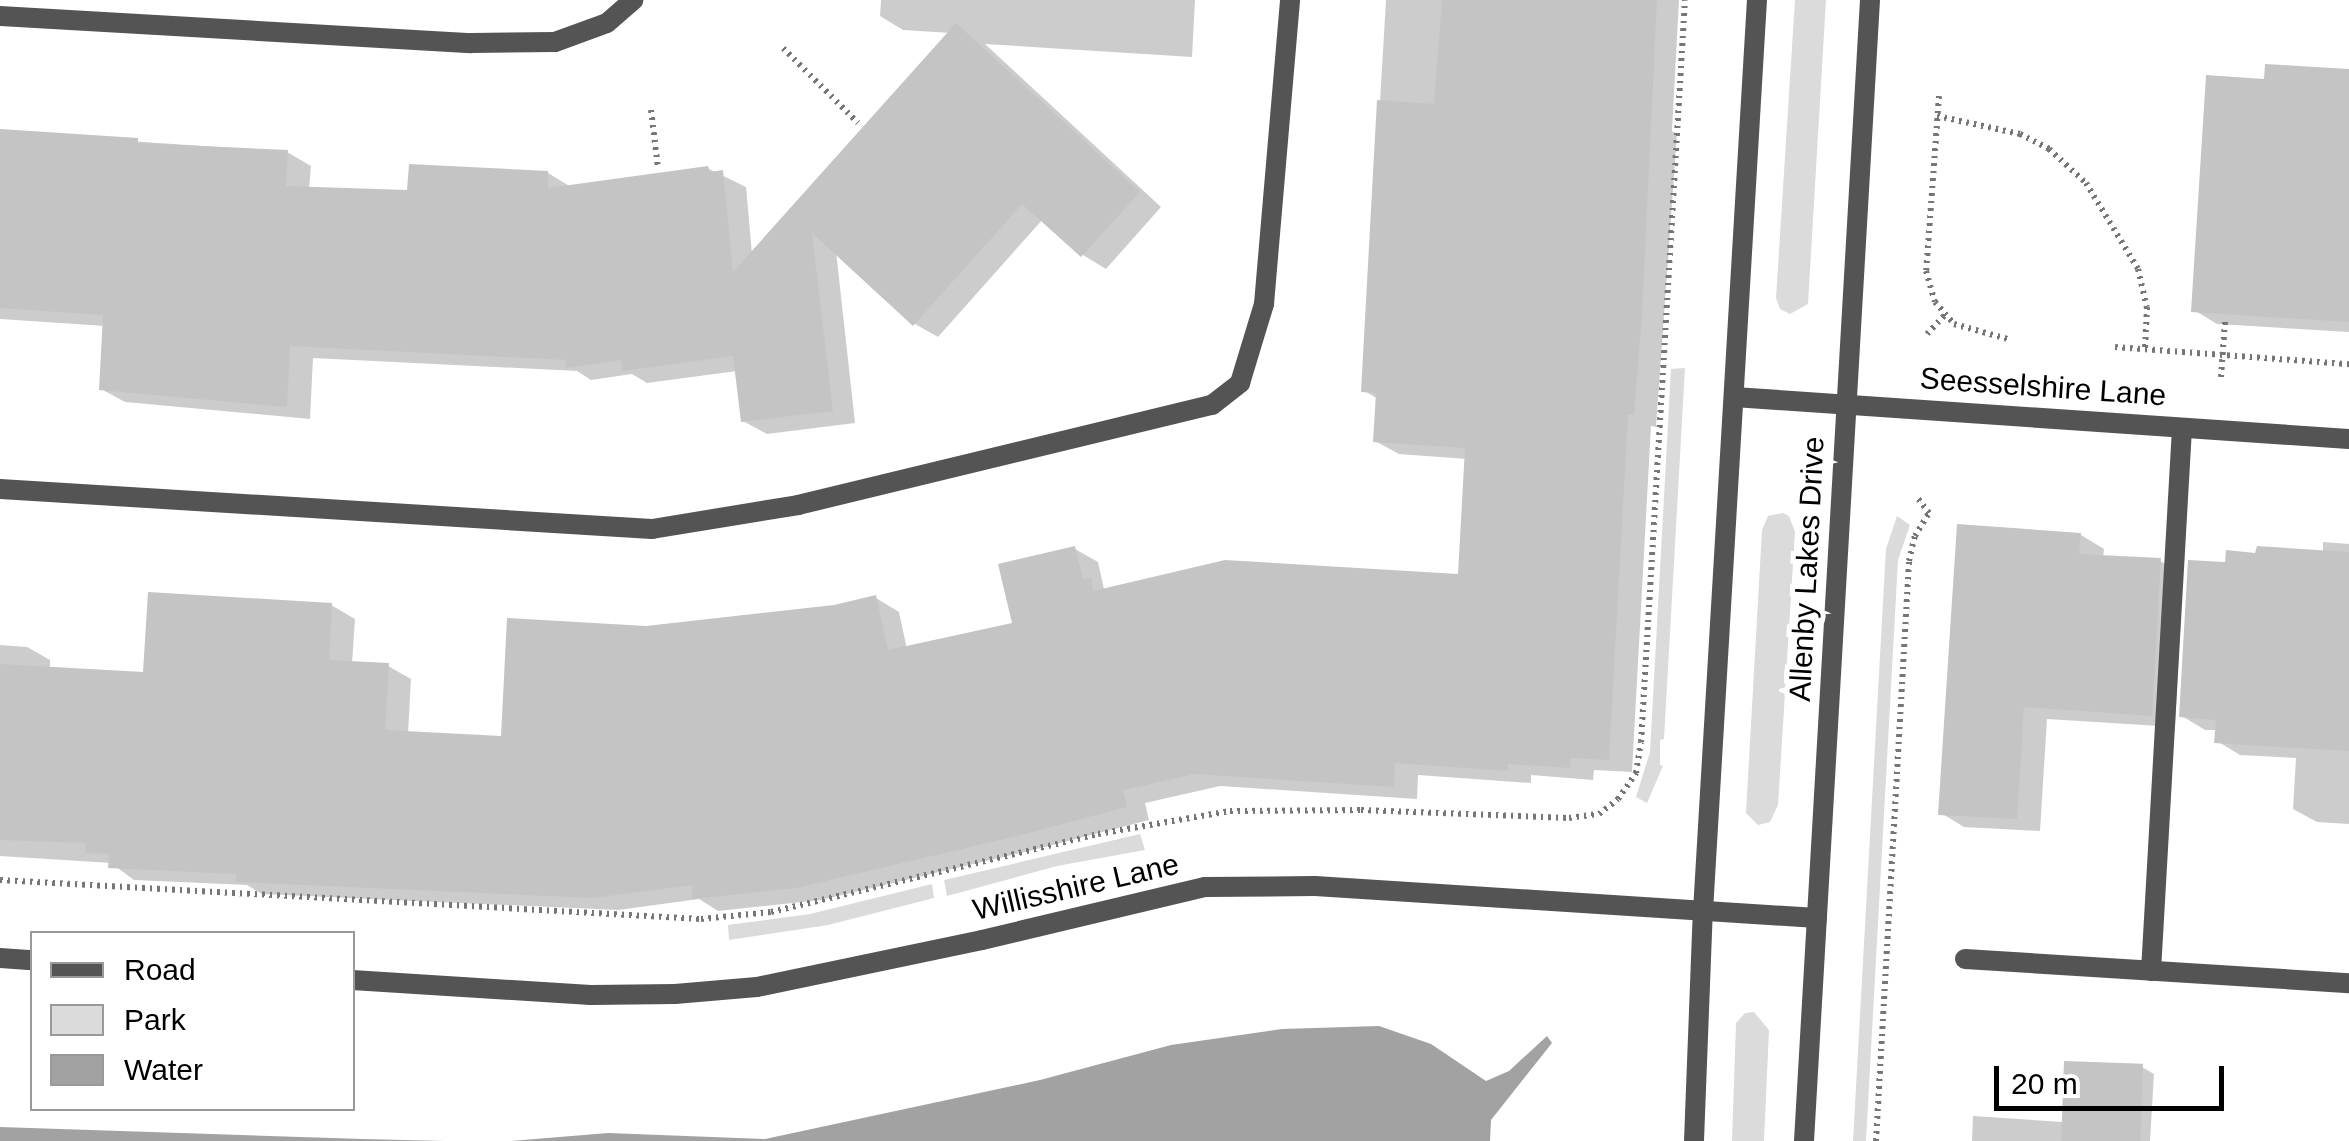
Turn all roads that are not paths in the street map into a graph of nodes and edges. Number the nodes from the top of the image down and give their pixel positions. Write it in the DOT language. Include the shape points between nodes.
graph roads {
  1 [pos="633,0"];
  2 [pos="1290,0"];
  3 [pos="1758,0"];
  4 [pos="1870,0"];
  5 [pos="0,16"];
  6 [pos="1734,397"];
  7 [pos="1846,403"];
  8 [pos="2182,428"];
  9 [pos="2349,439"];
  10 [pos="0,489"];
  11 [pos="1703,911"];
  12 [pos="1817,918"];
  13 [pos="0,958"];
  14 [pos="1965,959"];
  15 [pos="30,960"];
  16 [pos="2152,970"];
  17 [pos="355,980"];
  18 [pos="2349,984"];
  19 [pos="1694,1141"];
  20 [pos="1804,1141"];
  1 -- 5 [label="street" via="607,23 556,42 471,44"];
  2 -- 10 [label="street" via="1264,304 1240,383 1212,405 798,505 652,529"];
  3 -- 6 [label="street"];
  4 -- 7 [label="street, Allenby Lakes Drive"];
  6 -- 7 [label="street, Seesselshire Lane"];
  6 -- 11 [label="street"];
  7 -- 8 [label="street, Seesselshire Lane"];
  7 -- 12 [label="street, Allenby Lakes Drive"];
  8 -- 9 [label="street, Seesselshire Lane"];
  8 -- 16 [label="street"];
  11 -- 12 [label="street, Willisshire Lane"];
  11 -- 17 [label="street, Willisshire Lane" via="1315,886 1204,887 757,987 591,994"];
  11 -- 19 [label="street"];
  12 -- 20 [label="street, Allenby Lakes Drive"];
  13 -- 15 [label="street"];
  14 -- 16 [label="street"];
  16 -- 18 [label="street"];
}
